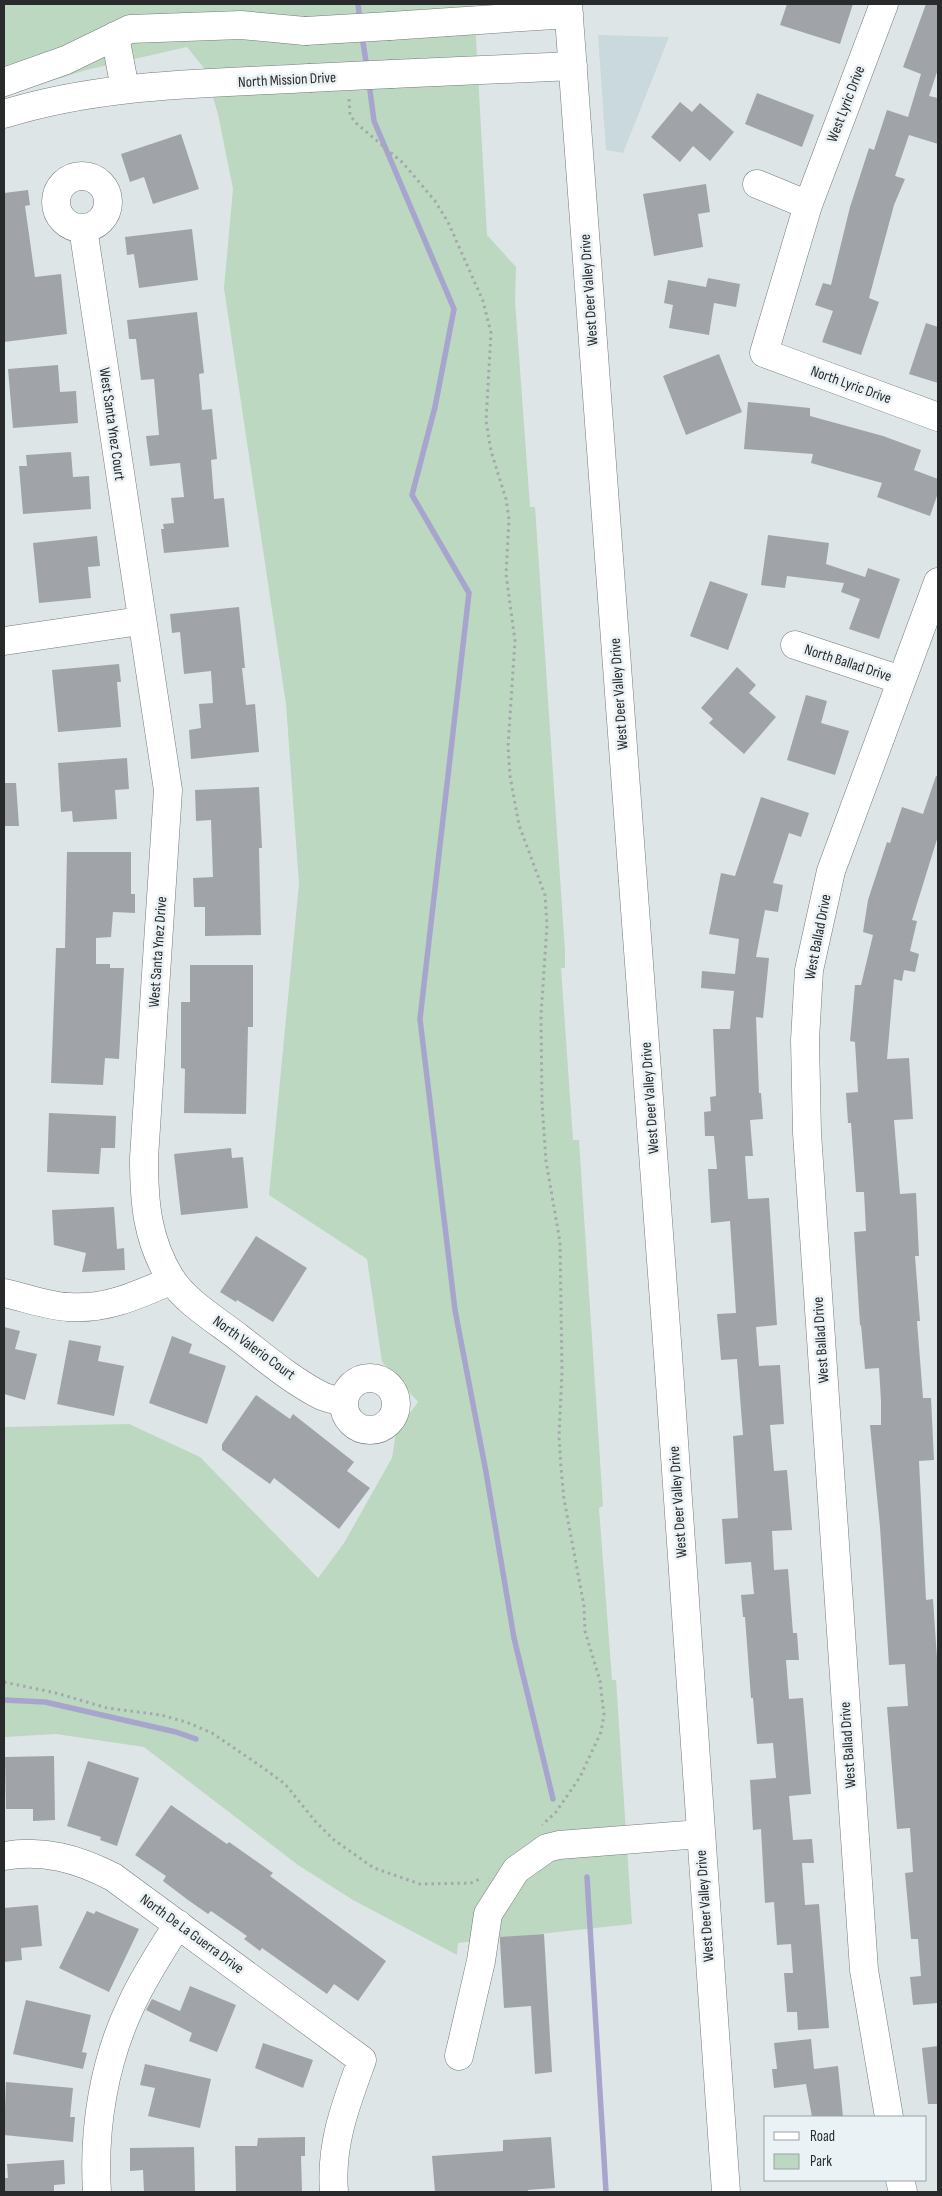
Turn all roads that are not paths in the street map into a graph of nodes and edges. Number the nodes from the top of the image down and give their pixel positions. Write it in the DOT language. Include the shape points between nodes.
graph roads {
  1 [pos="884,4"];
  2 [pos="569,9"];
  3 [pos="122,33"];
  4 [pos="573,66"];
  5 [pos="4,82"];
  6 [pos="125,88"];
  7 [pos="4,114"];
  8 [pos="757,184"];
  9 [pos="808,205"];
  10 [pos="83,228"];
  11 [pos="764,354"];
  12 [pos="938,417"];
  13 [pos="938,582"];
  14 [pos="140,621"];
  15 [pos="4,641"];
  16 [pos="795,645"];
  17 [pos="901,680"];
  18 [pos="172,1280"];
  19 [pos="4,1292"];
  20 [pos="344,1402"];
  21 [pos="700,1834"];
  22 [pos="4,1856"];
  23 [pos="178,1924"];
  24 [pos="459,2056"];
  25 [pos="889,2116"];
  26 [pos="97,2192"];
  27 [pos="334,2192"];
  28 [pos="726,2192"];
  1 -- 9 [label="street, West Lyric Drive"];
  2 -- 3 [label="street, bridge" via="305,31 241,25"];
  2 -- 4 [label="street, West Deer Valley Drive"];
  3 -- 5 [label="street" via="59,63"];
  3 -- 6 [label="street"];
  4 -- 6 [label="street, North Mission Drive, bridge"];
  4 -- 21 [label="street, West Deer Valley Drive"];
  6 -- 7 [label="street, North Mission Drive" via="66,98"];
  8 -- 9 [label="street"];
  9 -- 11 [label="street, West Lyric Drive"];
  10 -- 14 [label="street, West Santa Ynez Court"];
  11 -- 12 [label="street, North Lyric Drive"];
  13 -- 17 [label="street, West Ballad Drive"];
  14 -- 15 [label="street"];
  14 -- 18 [label="street, West Santa Ynez Drive" via="168,790 144,1158 144,1206 153,1238"];
  16 -- 17 [label="street, North Ballad Drive"];
  17 -- 25 [label="street, West Ballad Drive" via="831,871 810,970 804,1040 806,1133 864,1970"];
  18 -- 19 [label="street" via="129,1299 95,1307 67,1308"];
  18 -- 20 [label="street, North Valerio Court" via="213,1318 282,1370 322,1396"];
  21 -- 24 [label="street" via="559,1845 547,1848 516,1870 488,1914 481,1961"];
  21 -- 28 [label="street, West Deer Valley Drive"];
  22 -- 23 [label="street, North De La Guerra Drive" via="40,1853 86,1864 113,1877"];
  23 -- 26 [label="street" via="131,2004 111,2061 97,2134"];
  23 -- 27 [label="street, North De La Guerra Drive" via="362,2060 336,2139 332,2171"];
}
